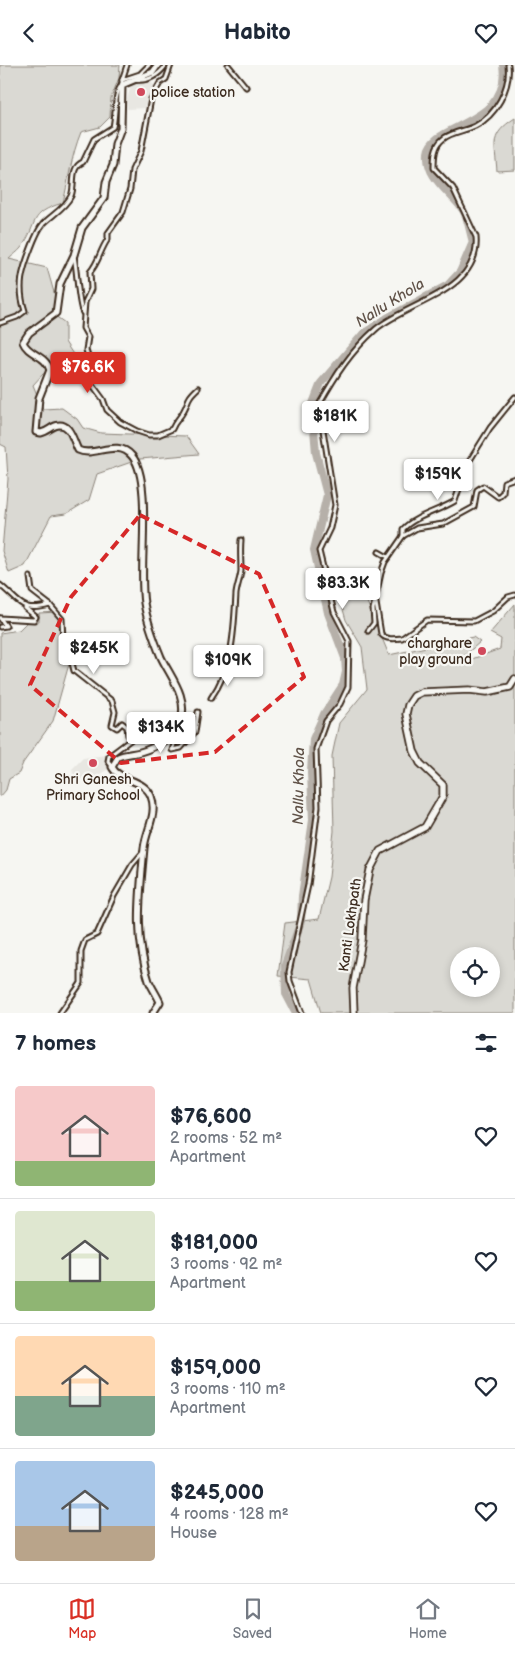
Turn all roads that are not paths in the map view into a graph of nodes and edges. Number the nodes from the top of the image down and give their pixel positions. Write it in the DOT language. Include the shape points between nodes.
graph roads {
  1 [pos="127,65"];
  2 [pos="149,65"];
  3 [pos="158,65"];
  4 [pos="166,65"];
  5 [pos="171,65"];
  6 [pos="228,65"];
  7 [pos="508,65"];
  8 [pos="136,80"];
  9 [pos="122,83"];
  10 [pos="246,87"];
  11 [pos="74,255"];
  12 [pos="84,313"];
  13 [pos="0,323"];
  14 [pos="198,388"];
  15 [pos="515,397"];
  16 [pos="515,478"];
  17 [pos="403,536"];
  18 [pos="241,540"];
  19 [pos="379,552"];
  20 [pos="388,557"];
  21 [pos="30,577"];
  22 [pos="0,585"];
  23 [pos="515,595"];
  24 [pos="376,603"];
  25 [pos="50,605"];
  26 [pos="25,608"];
  27 [pos="0,618"];
  28 [pos="0,627"];
  29 [pos="368,631"];
  30 [pos="515,679"];
  31 [pos="211,698"];
  32 [pos="198,712"];
  33 [pos="181,720"];
  34 [pos="112,767"];
  35 [pos="144,850"];
  36 [pos="60,1013"];
  37 [pos="153,1013"];
  38 [pos="302,1013"];
  39 [pos="354,1013"];
  1 -- 9 [label="street"];
  2 -- 9 [label="street"];
  3 -- 8 [label="main road" via="153,72"];
  4 -- 8 [label="street" via="160,73 142,81"];
  5 -- 12 [label="street" via="149,105 141,151 132,170 123,212 108,233 108,239 99,252 99,261 90,272 91,289 86,297"];
  6 -- 10 [label="street"];
  7 -- 38 [label="street" via="508,87 497,105 477,125 444,138 435,155 434,168 453,188 476,237 472,262 452,287 377,329 348,357 319,405 336,505 319,551 334,613 349,641 348,687 340,704 326,721 316,749 318,807 308,885 289,972"];
  8 -- 9 [label="main road"];
  9 -- 11 [label="main road" via="121,128 104,198 86,221"];
  9 -- 13 [label="street" via="116,96 118,109 113,127 94,139 83,162 74,170 70,196 36,236 20,283 25,311"];
  11 -- 12 [label="street" via="79,279 79,306"];
  11 -- 33 [label="main road" via="60,284 56,313 29,333 23,342 46,362 50,370 40,392 35,429 41,433 56,426 65,426 78,450 114,448 129,453 136,463 142,500 144,561 141,580 144,605 158,650 182,698"];
  12 -- 14 [label="street" via="86,350 92,367 89,380 108,411 120,422 149,435 172,429 188,398"];
  15 -- 17 [label="street" via="490,428 467,465 456,501 408,524 403,529"];
  16 -- 17 [label="street" via="504,482 504,492 498,497 483,486 477,490 474,507 443,525 417,528"];
  17 -- 20 [label="street"];
  18 -- 31 [label="street" via="241,570 227,667"];
  19 -- 20 [label="street"];
  20 -- 24 [label="street" via="381,573"];
  21 -- 25 [label="street" via="32,591"];
  22 -- 26 [label="street"];
  23 -- 24 [label="street" via="474,621 427,620 396,639 381,634"];
  24 -- 29 [label="street" via="374,623"];
  25 -- 26 [label="street"];
  25 -- 34 [label="street" via="62,619 63,641 74,671 112,701 115,712 112,725 117,728 122,723 133,738 109,756"];
  26 -- 27 [label="street" via="36,617 34,620"];
  27 -- 28 [label="street" via="6,626"];
  30 -- 39 [label="main road, Kanti Lokhpath" via="510,687 487,693 469,690 422,692 414,696 408,705 406,714 414,751 420,763 443,785 443,795 424,827 380,851 370,870 353,988"];
  32 -- 33 [label="street" via="195,732 181,748 172,750 181,729"];
  33 -- 34 [label="main road" via="178,728 167,738 148,749 118,757"];
  34 -- 35 [label="main road" via="145,787 151,795 153,815"];
  35 -- 36 [label="street" via="114,896 97,934 85,940 81,951 81,983"];
  35 -- 37 [label="main road" via="138,928 150,983 160,1002"];
}
